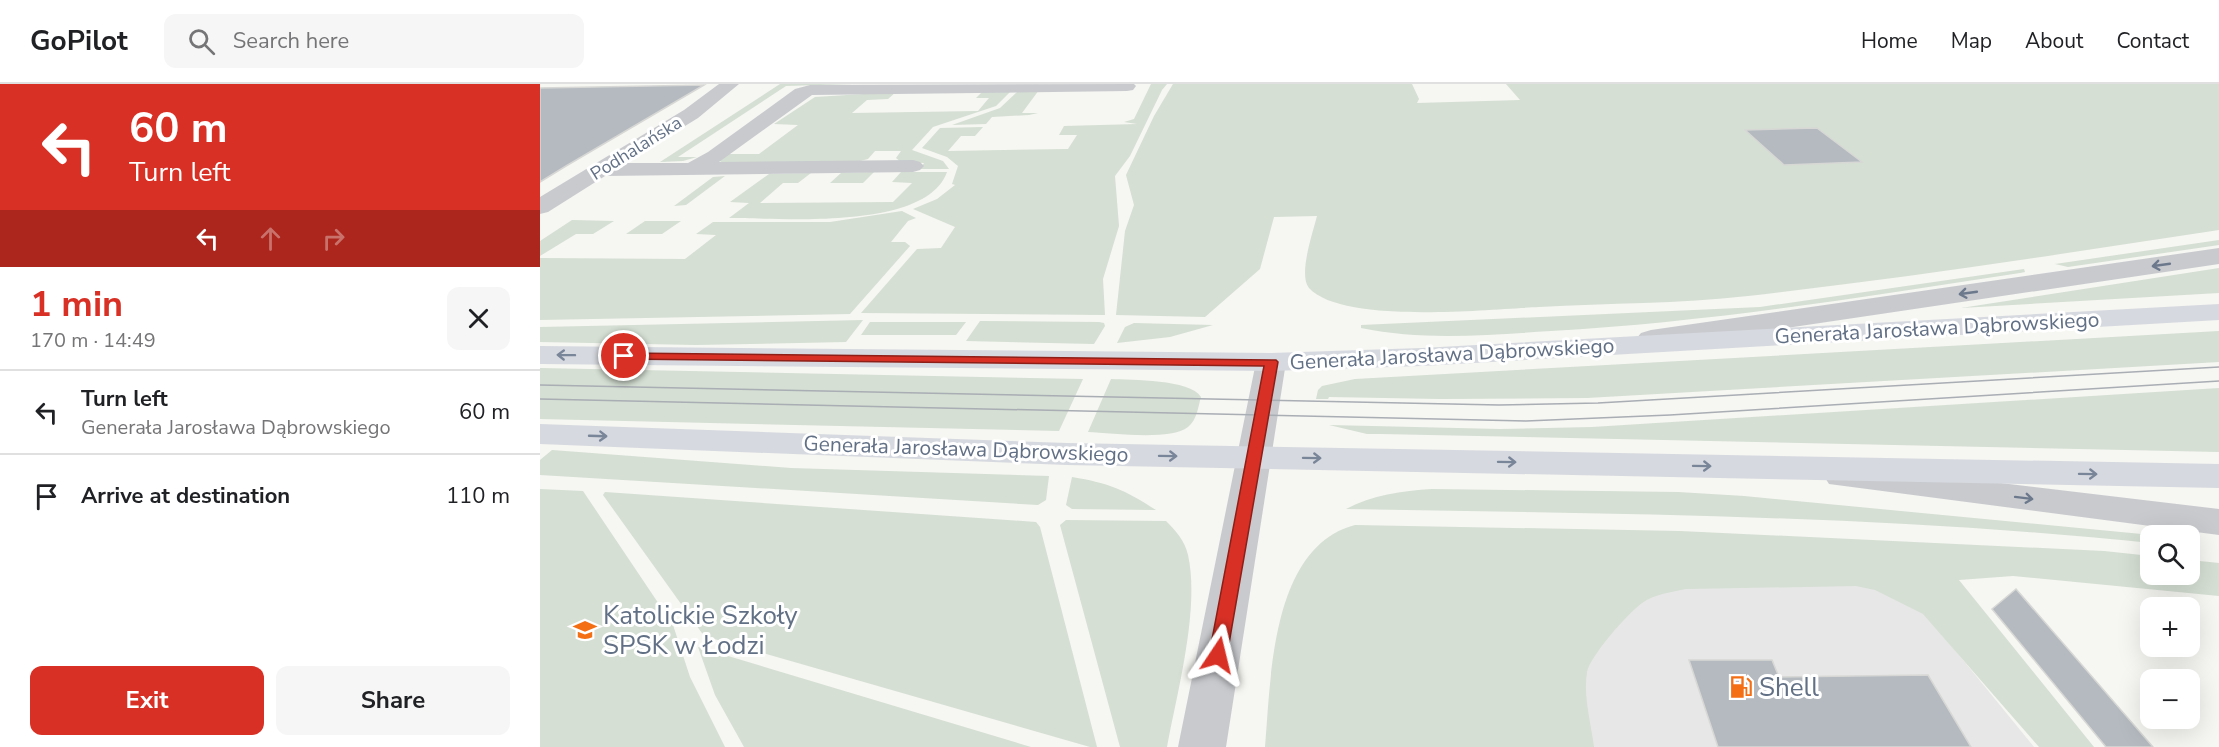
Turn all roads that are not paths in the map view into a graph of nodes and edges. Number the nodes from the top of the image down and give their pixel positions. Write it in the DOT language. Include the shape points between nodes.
graph roads {
  1 [pos="730,84"];
  2 [pos="1127,86"];
  3 [pos="913,166"];
  4 [pos="694,168"];
  5 [pos="601,170"];
  6 [pos="540,207"];
  7 [pos="2219,256"];
  8 [pos="2219,312"];
  9 [pos="1589,348"];
  10 [pos="540,354"];
  11 [pos="1271,362"];
  12 [pos="540,434"];
  13 [pos="1254,457"];
  14 [pos="1778,468"];
  15 [pos="2219,476"];
  16 [pos="2219,522"];
  17 [pos="1202,747"];
  1 -- 5 [label="street, Podhalańska" via="691,114"];
  2 -- 4 [label="street" via="810,90"];
  3 -- 4 [label="street"];
  4 -- 5 [label="street"];
  5 -- 6 [label="street, Podhalańska"];
  7 -- 9 [label="street, one-way"];
  8 -- 9 [label="main road, Generała Jarosława Dąbrowskiego"];
  9 -- 11 [label="main road, Generała Jarosława Dąbrowskiego"];
  11 -- 10 [label="main road, Generała Jarosława Dąbrowskiego, one-way"];
  11 -- 13 [label="street"];
  12 -- 13 [label="main road, Generała Jarosława Dąbrowskiego, one-way" via="1067,454"];
  13 -- 14 [label="main road, Generała Jarosława Dąbrowskiego, one-way"];
  13 -- 17 [label="street"];
  14 -- 15 [label="main road, Generała Jarosława Dąbrowskiego, one-way"];
  14 -- 16 [label="street, one-way"];
}
